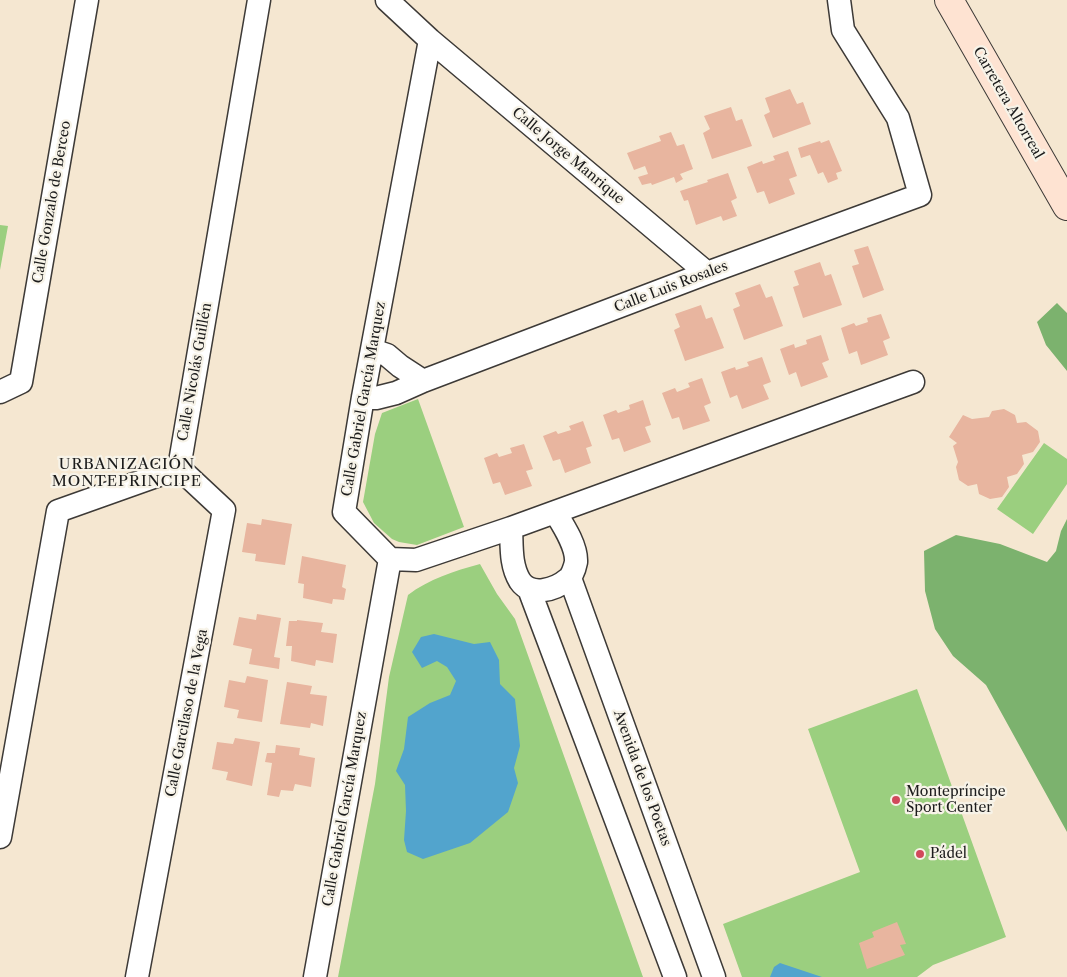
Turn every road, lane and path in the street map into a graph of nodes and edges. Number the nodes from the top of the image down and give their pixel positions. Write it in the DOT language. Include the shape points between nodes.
graph roads {
  1 [pos="87,0"];
  2 [pos="259,0"];
  3 [pos="387,0"];
  4 [pos="839,0"];
  5 [pos="949,0"];
  6 [pos="430,40"];
  7 [pos="1067,206"];
  8 [pos="707,272"];
  9 [pos="372,350"];
  10 [pos="423,382"];
  11 [pos="913,382"];
  12 [pos="0,392"];
  13 [pos="363,397"];
  14 [pos="179,468"];
  15 [pos="555,512"];
  16 [pos="511,528"];
  17 [pos="390,559"];
  18 [pos="570,578"];
  19 [pos="529,589"];
  20 [pos="0,837"];
  21 [pos="137,977"];
  22 [pos="314,977"];
  23 [pos="675,977"];
  24 [pos="714,977"];
  1 -- 12 [label="street, Calle Gonzalo de Berceo" via="21,382"];
  2 -- 14 [label="street, Calle Nicolás Guillén"];
  3 -- 6 [label="street"];
  4 -- 8 [label="street, Calle Luis Rosales" via="843,30 898,118 920,194"];
  5 -- 7 [label="street, Carretera Altorreal"];
  6 -- 8 [label="street, Calle Jorge Manrique"];
  6 -- 9 [label="street, Calle Gabriel García Marquez"];
  8 -- 10 [label="street, Calle Luis Rosales"];
  9 -- 10 [label="street" via="387,355"];
  9 -- 13 [label="street, Calle Gabriel García Marquez"];
  10 -- 13 [label="street, Calle Luis Rosales" via="376,398"];
  11 -- 15 [label="street"];
  13 -- 17 [label="street, Calle Gabriel García Marquez" via="344,512"];
  14 -- 20 [label="street" via="58,512"];
  14 -- 21 [label="street, Calle Garcilaso de la Vega" via="224,510"];
  15 -- 16 [label="street"];
  15 -- 18 [label="street" via="573,546 576,562"];
  16 -- 17 [label="street" via="416,560"];
  16 -- 19 [label="street" via="515,572"];
  17 -- 22 [label="street, Calle Gabriel García Marquez"];
  18 -- 19 [label="street" via="542,591"];
  18 -- 24 [label="street, Avenida de los Poetas"];
  19 -- 23 [label="street"];
}
